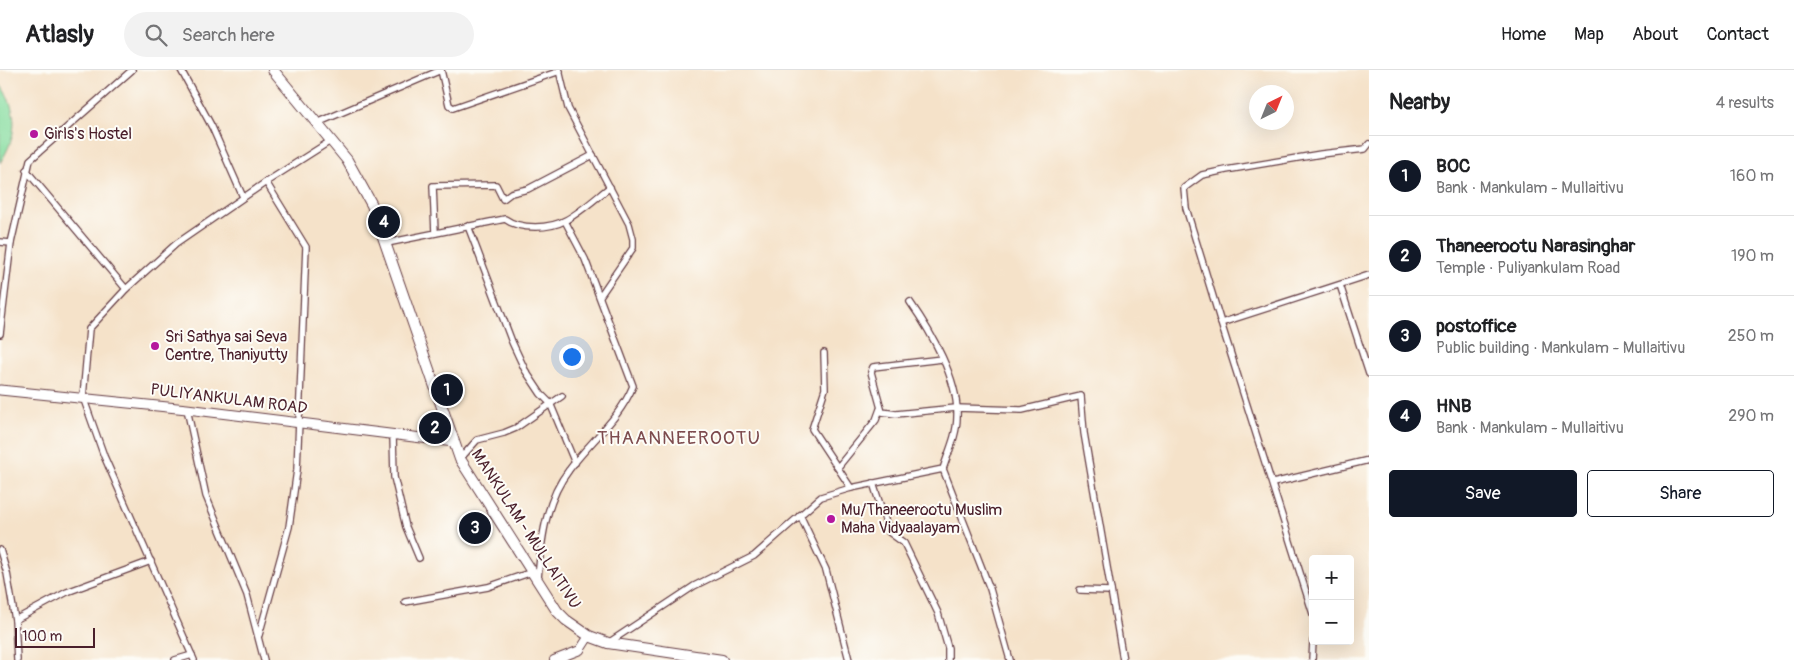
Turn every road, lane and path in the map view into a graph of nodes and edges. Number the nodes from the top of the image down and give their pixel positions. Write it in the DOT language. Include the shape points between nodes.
graph roads {
  1 [pos="132,70"];
  2 [pos="182,70"];
  3 [pos="273,70"];
  4 [pos="441,70"];
  5 [pos="560,71"];
  6 [pos="317,123"];
  7 [pos="332,140"];
  8 [pos="1369,144"];
  9 [pos="593,155"];
  10 [pos="26,170"];
  11 [pos="266,182"];
  12 [pos="610,187"];
  13 [pos="243,197"];
  14 [pos="565,221"];
  15 [pos="468,226"];
  16 [pos="435,233"];
  17 [pos="0,242"];
  18 [pos="11,243"];
  19 [pos="387,243"];
  20 [pos="1369,275"];
  21 [pos="1340,285"];
  22 [pos="126,289"];
  23 [pos="600,296"];
  24 [pos="910,302"];
  25 [pos="1221,323"];
  26 [pos="0,334"];
  27 [pos="824,353"];
  28 [pos="942,358"];
  29 [pos="1369,374"];
  30 [pos="0,390"];
  31 [pos="562,396"];
  32 [pos="83,397"];
  33 [pos="550,403"];
  34 [pos="956,408"];
  35 [pos="187,409"];
  36 [pos="880,409"];
  37 [pos="299,422"];
  38 [pos="393,435"];
  39 [pos="454,442"];
  40 [pos="460,459"];
  41 [pos="1369,460"];
  42 [pos="575,463"];
  43 [pos="838,467"];
  44 [pos="943,469"];
  45 [pos="1272,483"];
  46 [pos="873,484"];
  47 [pos="851,488"];
  48 [pos="800,514"];
  49 [pos="0,550"];
  50 [pos="419,558"];
  51 [pos="151,561"];
  52 [pos="535,576"];
  53 [pos="1080,590"];
  54 [pos="1111,591"];
  55 [pos="1309,601"];
  56 [pos="406,602"];
  57 [pos="15,620"];
  58 [pos="259,635"];
  59 [pos="589,636"];
  60 [pos="608,643"];
  61 [pos="1313,645"];
  62 [pos="193,658"];
  63 [pos="17,660"];
  64 [pos="175,660"];
  65 [pos="264,660"];
  66 [pos="554,660"];
  67 [pos="722,660"];
  68 [pos="849,660"];
  69 [pos="948,660"];
  70 [pos="1010,660"];
  71 [pos="1123,660"];
  72 [pos="1312,660"];
  1 -- 10 [label="street" via="30,160"];
  2 -- 13 [label="street"];
  3 -- 6 [label="highway, MANKULAM - MULLAITIVU"];
  4 -- 5 [label="street" via="453,108"];
  4 -- 6 [label="street"];
  5 -- 9 [label="street" via="568,108"];
  6 -- 7 [label="highway, MANKULAM - MULLAITIVU"];
  7 -- 11 [label="street"];
  7 -- 19 [label="highway, MANKULAM - MULLAITIVU" via="372,204"];
  8 -- 25 [label="street" via="1365,149 1202,175 1184,188 1186,208"];
  9 -- 12 [label="street"];
  9 -- 16 [label="street" via="503,199 496,185 433,186"];
  10 -- 18 [label="street"];
  10 -- 22 [label="street"];
  11 -- 13 [label="street"];
  11 -- 37 [label="street" via="306,247"];
  12 -- 14 [label="street"];
  12 -- 23 [label="street" via="629,224 633,248"];
  13 -- 22 [label="street" via="176,244"];
  14 -- 15 [label="street" via="522,227 505,219"];
  14 -- 23 [label="street"];
  15 -- 16 [label="street"];
  15 -- 33 [label="street" via="512,342 525,370"];
  16 -- 19 [label="street"];
  17 -- 18 [label="street"];
  18 -- 26 [label="street"];
  19 -- 39 [label="highway, MANKULAM - MULLAITIVU"];
  20 -- 21 [label="street"];
  21 -- 25 [label="street"];
  21 -- 29 [label="street"];
  22 -- 32 [label="street" via="89,329"];
  23 -- 42 [label="street" via="634,386 608,427"];
  24 -- 28 [label="street"];
  25 -- 45 [label="street"];
  27 -- 43 [label="street" via="826,389 812,429"];
  28 -- 34 [label="street" via="955,388"];
  28 -- 36 [label="street" via="873,367 871,372"];
  30 -- 32 [label="main road, PULIYANKULAM ROAD"];
  31 -- 33 [label="street"];
  32 -- 35 [label="main road, PULIYANKULAM ROAD"];
  32 -- 51 [label="street" via="104,456"];
  33 -- 40 [label="street" via="516,428 477,440"];
  33 -- 42 [label="street"];
  34 -- 36 [label="street" via="896,414 886,414"];
  34 -- 44 [label="street" via="958,417"];
  34 -- 54 [label="street" via="1022,410 1081,396 1084,433"];
  35 -- 37 [label="main road, PULIYANKULAM ROAD"];
  35 -- 58 [label="street" via="206,496 247,595"];
  36 -- 43 [label="street" via="876,420"];
  37 -- 38 [label="main road, PULIYANKULAM ROAD"];
  37 -- 58 [label="street" via="297,470 289,527"];
  38 -- 39 [label="main road, PULIYANKULAM ROAD"];
  38 -- 50 [label="street" via="394,477 406,527"];
  39 -- 40 [label="highway, MANKULAM - MULLAITIVU"];
  40 -- 52 [label="highway, MANKULAM - MULLAITIVU"];
  41 -- 45 [label="street"];
  42 -- 52 [label="street" via="567,472 550,509"];
  43 -- 47 [label="street"];
  44 -- 46 [label="street"];
  44 -- 70 [label="street" via="990,589"];
  45 -- 55 [label="street"];
  46 -- 47 [label="street"];
  46 -- 69 [label="street" via="889,532 904,543 938,614 948,648"];
  47 -- 48 [label="street" via="821,497"];
  48 -- 60 [label="street" via="754,556 694,586"];
  48 -- 68 [label="street" via="826,570"];
  49 -- 57 [label="street"];
  51 -- 57 [label="street" via="67,592"];
  51 -- 62 [label="street"];
  52 -- 56 [label="street"];
  52 -- 59 [label="highway, MANKULAM - MULLAITIVU" via="566,620"];
  53 -- 54 [label="street"];
  54 -- 71 [label="street"];
  57 -- 63 [label="street"];
  58 -- 65 [label="street"];
  59 -- 60 [label="highway, MANKULAM - MULLAITIVU"];
  59 -- 66 [label="street" via="580,650"];
  60 -- 67 [label="highway, MANKULAM - MULLAITIVU"];
  61 -- 72 [label="street"];
  62 -- 64 [label="street"];
}
